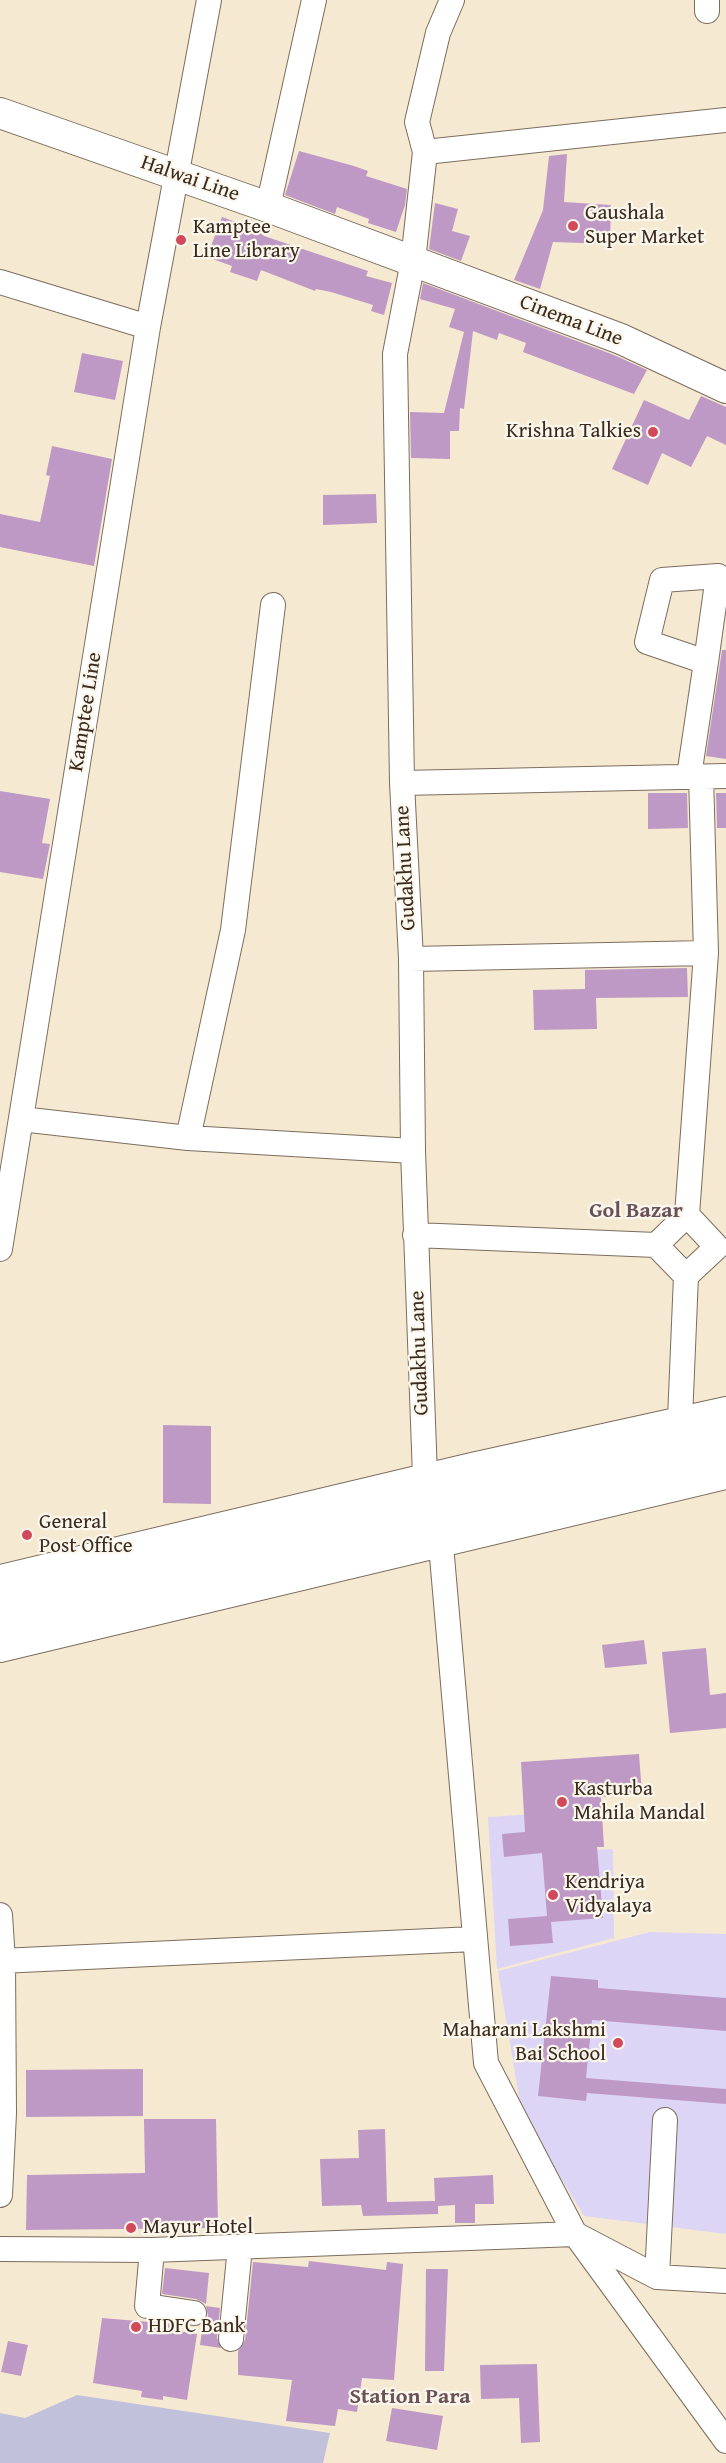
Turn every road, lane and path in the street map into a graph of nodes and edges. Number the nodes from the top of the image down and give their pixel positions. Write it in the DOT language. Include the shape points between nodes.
graph roads {
  1 [pos="209,0"];
  2 [pos="314,0"];
  3 [pos="452,0"];
  4 [pos="0,113"];
  5 [pos="726,120"];
  6 [pos="425,152"];
  7 [pos="176,175"];
  8 [pos="268,207"];
  9 [pos="413,261"];
  10 [pos="0,282"];
  11 [pos="148,327"];
  12 [pos="726,388"];
  13 [pos="273,604"];
  14 [pos="706,662"];
  15 [pos="695,776"];
  16 [pos="726,776"];
  17 [pos="402,783"];
  18 [pos="706,953"];
  19 [pos="411,959"];
  20 [pos="21,1119"];
  21 [pos="188,1138"];
  22 [pos="413,1151"];
  23 [pos="687,1215"];
  24 [pos="416,1234"];
  25 [pos="656,1245"];
  26 [pos="722,1247"];
  27 [pos="0,1250"];
  28 [pos="686,1276"];
  29 [pos="726,1408"];
  30 [pos="680,1419"];
  31 [pos="726,1433"];
  32 [pos="726,1458"];
  33 [pos="425,1476"];
  34 [pos="726,1477"];
  35 [pos="441,1545"];
  36 [pos="0,1577"];
  37 [pos="0,1601"];
  38 [pos="0,1623"];
  39 [pos="0,1650"];
  40 [pos="0,1915"];
  41 [pos="474,1939"];
  42 [pos="1,1961"];
  43 [pos="2,2113"];
  44 [pos="665,2120"];
  45 [pos="0,2194"];
  46 [pos="575,2234"];
  47 [pos="240,2247"];
  48 [pos="0,2249"];
  49 [pos="152,2250"];
  50 [pos="657,2277"];
  51 [pos="726,2281"];
  52 [pos="195,2313"];
  53 [pos="231,2338"];
  54 [pos="726,2441"];
  1 -- 7 [label="street, Kamptee Line"];
  2 -- 8 [label="street"];
  3 -- 6 [label="street" via="438,33 417,122"];
  4 -- 7 [label="main road, Halwai Line"];
  5 -- 6 [label="street"];
  6 -- 9 [label="street, Gudakhu Lane"];
  7 -- 8 [label="main road, Halwai Line"];
  7 -- 11 [label="street, Kamptee Line"];
  8 -- 9 [label="main road, Halwai Line"];
  9 -- 12 [label="main road, Cinema Line" via="621,339"];
  9 -- 17 [label="street, Gudakhu Lane" via="396,354"];
  10 -- 11 [label="street"];
  11 -- 20 [label="street, Kamptee Line"];
  13 -- 21 [label="street" via="233,930"];
  14 -- 15 [label="street"];
  15 -- 16 [label="street"];
  15 -- 17 [label="street"];
  15 -- 18 [label="street"];
  17 -- 19 [label="street, Gudakhu Lane"];
  18 -- 19 [label="street"];
  18 -- 23 [label="street"];
  19 -- 22 [label="street, Gudakhu Lane"];
  20 -- 21 [label="street"];
  20 -- 27 [label="street, Kamptee Line"];
  21 -- 22 [label="street"];
  22 -- 24 [label="street, Gudakhu Lane"];
  23 -- 25 [label="street"];
  23 -- 26 [label="street"];
  24 -- 25 [label="street"];
  24 -- 33 [label="street, Gudakhu Lane"];
  25 -- 28 [label="street"];
  26 -- 28 [label="street"];
  28 -- 30 [label="street"];
  29 -- 30 [label="street"];
  30 -- 33 [label="street"];
  31 -- 37 [label="main road"];
  32 -- 38 [label="main road"];
  33 -- 36 [label="street"];
  34 -- 35 [label="street"];
  35 -- 39 [label="street"];
  35 -- 41 [label="street"];
  40 -- 42 [label="street"];
  41 -- 42 [label="street"];
  41 -- 46 [label="street" via="486,2063"];
  42 -- 43 [label="street"];
  43 -- 45 [label="street"];
  44 -- 50 [label="street"];
  46 -- 47 [label="street"];
  46 -- 50 [label="street"];
  46 -- 54 [label="street"];
  47 -- 49 [label="street"];
  47 -- 53 [label="street"];
  48 -- 49 [label="street"];
  49 -- 52 [label="street" via="147,2306"];
  50 -- 51 [label="street"];
}
